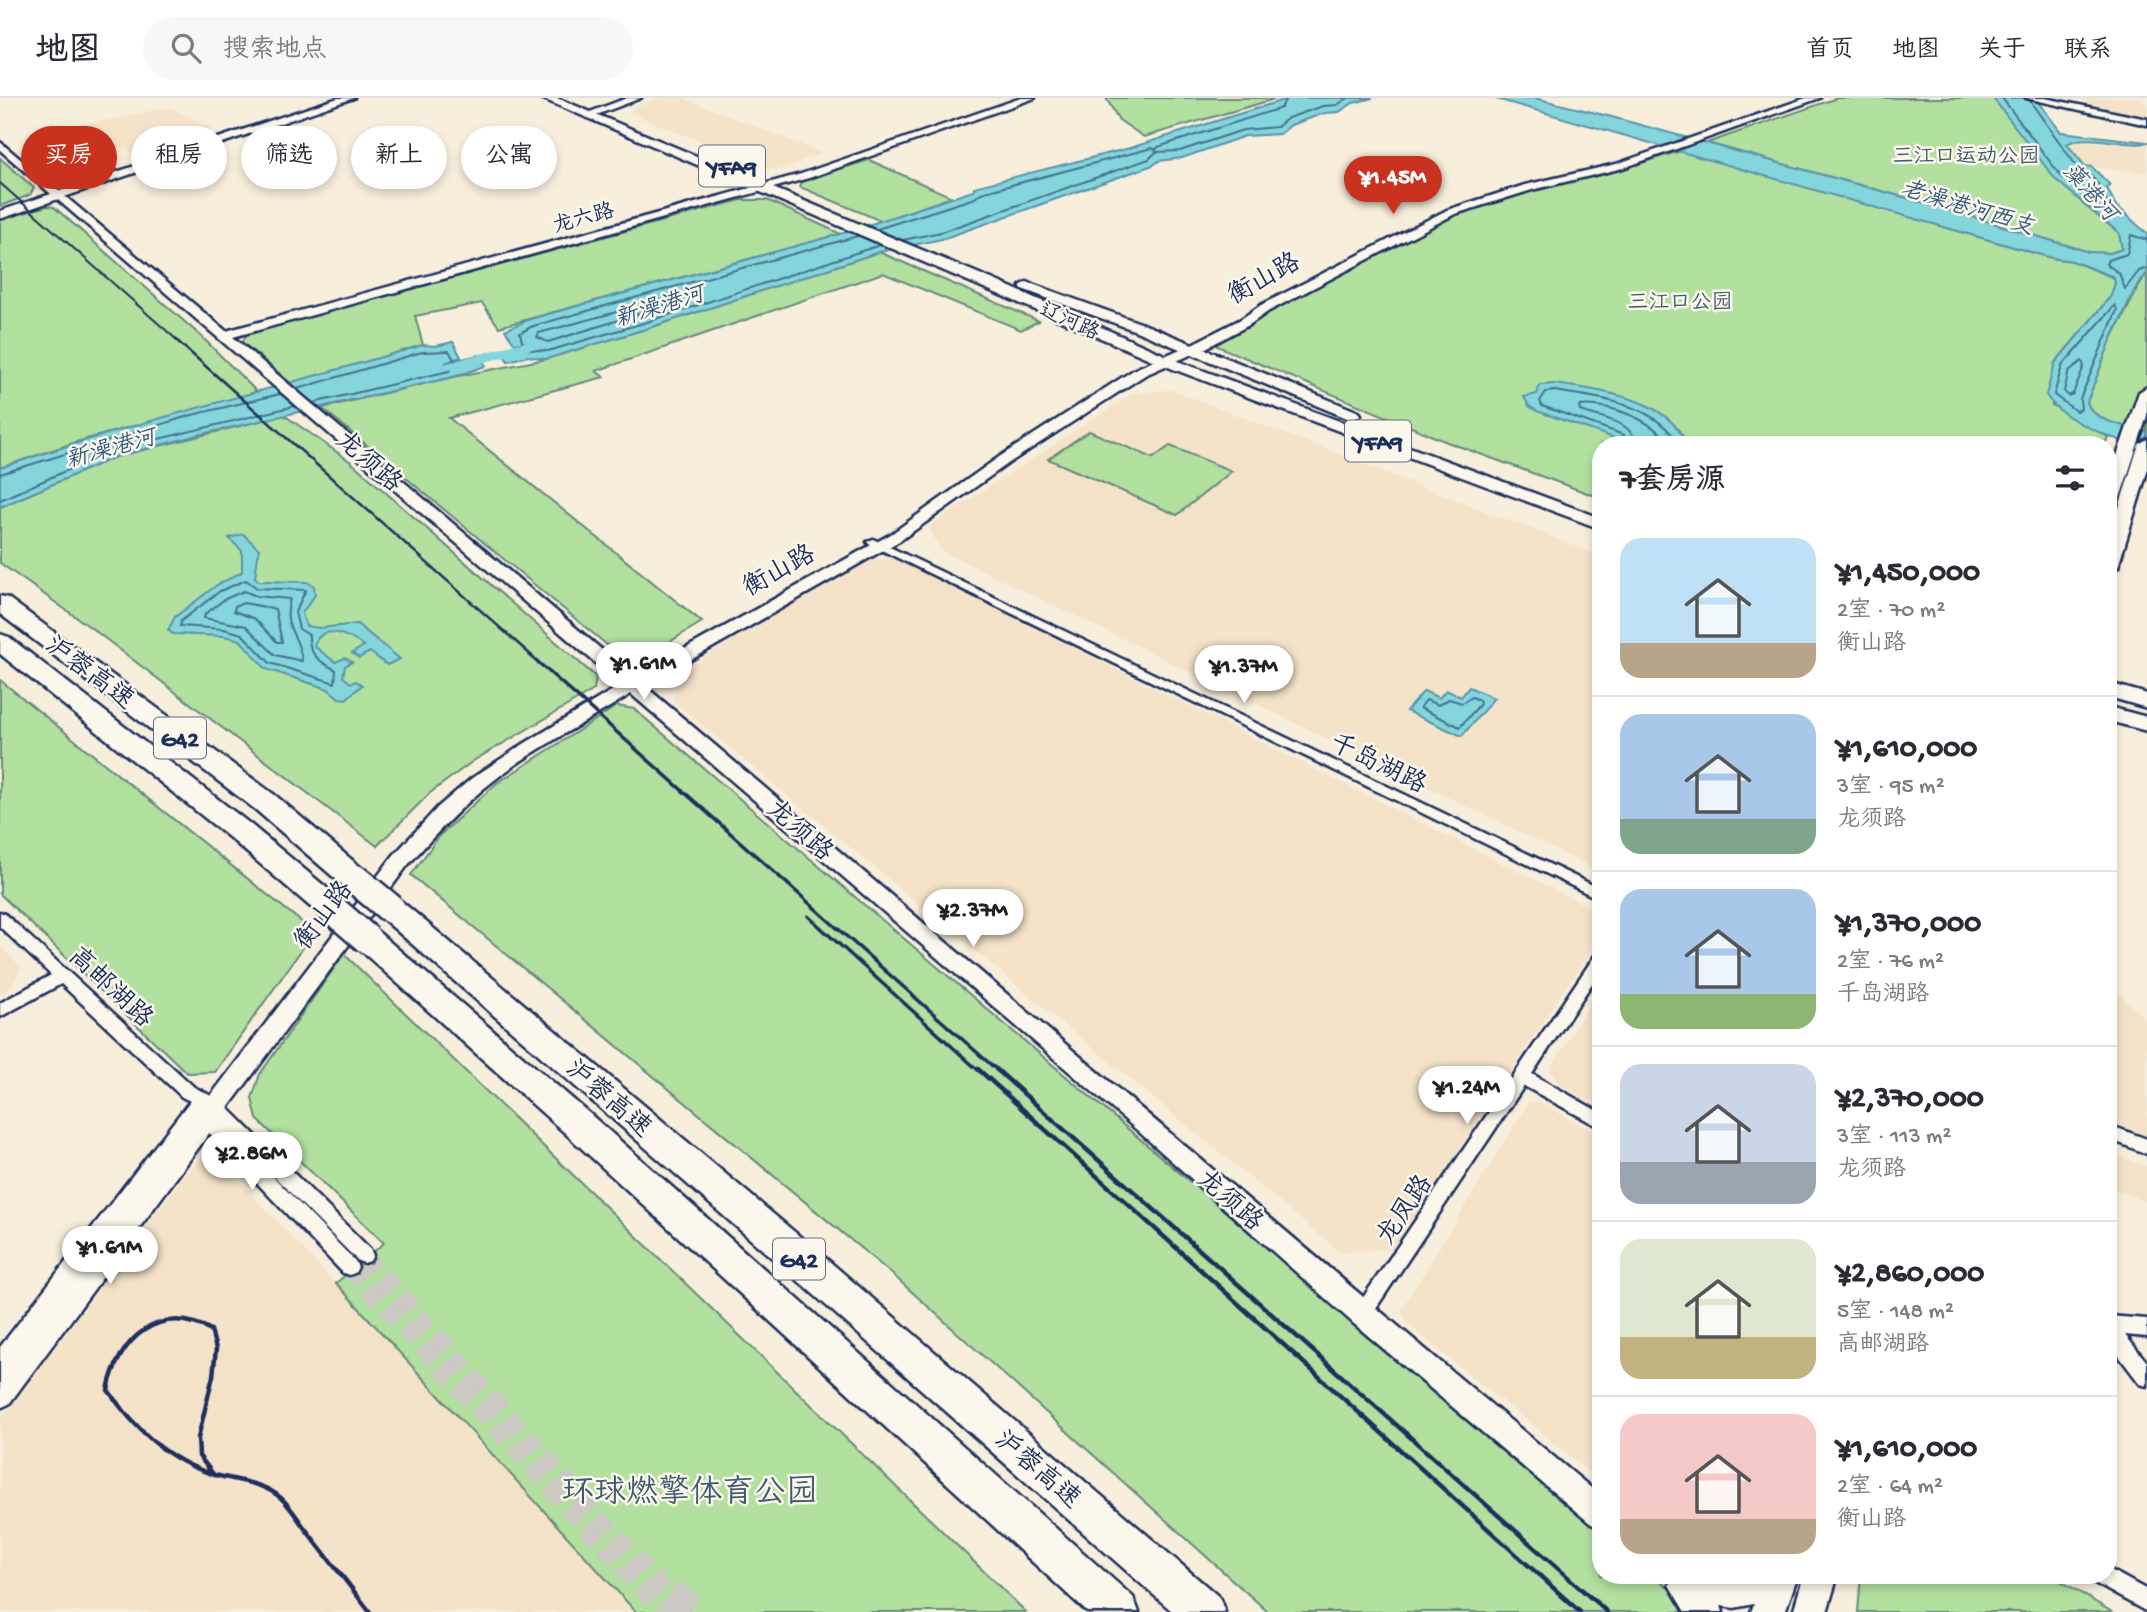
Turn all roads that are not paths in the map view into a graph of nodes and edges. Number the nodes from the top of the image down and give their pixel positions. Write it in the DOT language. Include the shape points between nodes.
graph roads {
  1 [pos="332,98"];
  2 [pos="349,98"];
  3 [pos="547,98"];
  4 [pos="572,98"];
  5 [pos="636,98"];
  6 [pos="1030,98"];
  7 [pos="1800,98"];
  8 [pos="1815,98"];
  9 [pos="2035,99"];
  10 [pos="601,111"];
  11 [pos="587,115"];
  12 [pos="2147,122"];
  13 [pos="1691,138"];
  14 [pos="0,145"];
  15 [pos="777,184"];
  16 [pos="762,188"];
  17 [pos="57,194"];
  18 [pos="0,212"];
  19 [pos="223,336"];
  20 [pos="1183,346"];
  21 [pos="1160,358"];
  22 [pos="2147,392"];
  23 [pos="2140,452"];
  24 [pos="2117,491"];
  25 [pos="1592,507"];
  26 [pos="1592,521"];
  27 [pos="2117,537"];
  28 [pos="876,544"];
  29 [pos="0,603"];
  30 [pos="0,642"];
  31 [pos="631,683"];
  32 [pos="2117,692"];
  33 [pos="2147,701"];
  34 [pos="2117,716"];
  35 [pos="2147,724"];
  36 [pos="1592,891"];
  37 [pos="0,918"];
  38 [pos="1592,972"];
  39 [pos="62,976"];
  40 [pos="0,1011"];
  41 [pos="1522,1077"];
  42 [pos="202,1105"];
  43 [pos="1592,1116"];
  44 [pos="2117,1135"];
  45 [pos="2147,1147"];
  46 [pos="364,1255"];
  47 [pos="349,1268"];
  48 [pos="1362,1314"];
  49 [pos="2117,1327"];
  50 [pos="2147,1328"];
  51 [pos="2117,1338"];
  52 [pos="0,1368"];
  53 [pos="2147,1377"];
  54 [pos="0,1395"];
  55 [pos="1592,1506"];
  56 [pos="1683,1584"];
  57 [pos="1700,1584"];
  58 [pos="1818,1584"];
  59 [pos="2116,1584"];
  60 [pos="1776,1589"];
  61 [pos="2147,1602"];
  62 [pos="1118,1612"];
  63 [pos="1204,1612"];
  64 [pos="1706,1612"];
  65 [pos="1810,1612"];
  1 -- 17 [label="main road"];
  2 -- 17 [label="main road"];
  3 -- 11 [label="main road, 辽河路 / YFA9"];
  4 -- 10 [label="main road, 辽河路 / YFA9"];
  5 -- 10 [label="street"];
  6 -- 15 [label="street, 龙六路"];
  7 -- 13 [label="street, 衡山路"];
  8 -- 13 [label="street, 衡山路"];
  9 -- 12 [label="street"];
  10 -- 11 [label="street"];
  10 -- 15 [label="main road, 辽河路 / YFA9"];
  11 -- 16 [label="main road, 辽河路 / YFA9"];
  13 -- 20 [label="street, 衡山路" via="1444,209"];
  14 -- 17 [label="street, 龙须路"];
  15 -- 16 [label="street, 龙六路"];
  15 -- 20 [label="main road, 辽河路 / YFA9"];
  16 -- 19 [label="street, 龙六路"];
  16 -- 21 [label="main road, 辽河路 / YFA9"];
  17 -- 18 [label="main road"];
  17 -- 19 [label="street, 龙须路"];
  19 -- 31 [label="street, 龙须路"];
  20 -- 21 [label="street, 衡山路"];
  20 -- 25 [label="main road, 辽河路 / YFA9"];
  21 -- 26 [label="main road, 辽河路 / YFA9"];
  21 -- 28 [label="street, 衡山路" via="995,459"];
  22 -- 23 [label="main road" via="2136,422"];
  23 -- 24 [label="main road"];
  23 -- 27 [label="main road"];
  28 -- 31 [label="street, 衡山路"];
  28 -- 36 [label="street, 千岛湖路"];
  29 -- 63 [label="highway, 沪蓉高速 / G42, bridge" via="266,803"];
  30 -- 62 [label="highway, 沪蓉高速 / G42, bridge" via="240,831 367,939"];
  31 -- 42 [label="street, 衡山路" via="529,739 456,791 413,832 343,915"];
  31 -- 48 [label="street, 龙须路"];
  32 -- 33 [label="main road"];
  34 -- 35 [label="main road"];
  37 -- 39 [label="street, 高邮湖路"];
  38 -- 41 [label="street, 龙凤路"];
  39 -- 40 [label="street"];
  39 -- 42 [label="street, 高邮湖路"];
  41 -- 43 [label="street"];
  41 -- 48 [label="street, 龙凤路"];
  42 -- 46 [label="street, 高邮湖路"];
  42 -- 47 [label="street, 高邮湖路"];
  42 -- 52 [label="street, 衡山路"];
  42 -- 54 [label="street, 衡山路"];
  44 -- 45 [label="street"];
  48 -- 55 [label="street, 龙须路"];
  49 -- 50 [label="street"];
  51 -- 53 [label="street"];
  56 -- 64 [label="main road"];
  57 -- 60 [label="main road" via="1734,1591"];
  58 -- 65 [label="main road"];
  59 -- 61 [label="street"];
}
